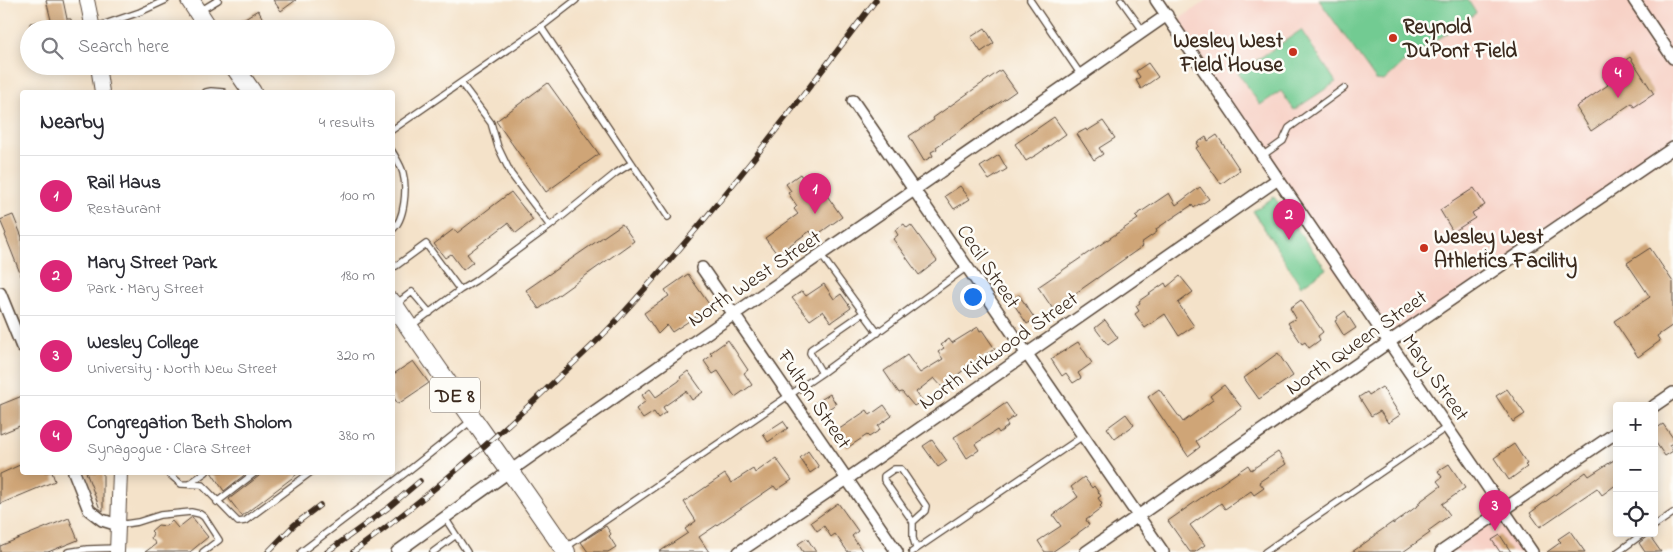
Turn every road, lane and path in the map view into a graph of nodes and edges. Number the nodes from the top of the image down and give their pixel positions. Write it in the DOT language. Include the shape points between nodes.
graph roads {
  1 [pos="87,0"];
  2 [pos="94,0"];
  3 [pos="166,0"];
  4 [pos="218,0"];
  5 [pos="576,0"];
  6 [pos="1029,0"];
  7 [pos="1122,0"];
  8 [pos="1156,0"];
  9 [pos="1634,0"];
  10 [pos="194,6"];
  11 [pos="1167,16"];
  12 [pos="91,20"];
  13 [pos="93,20"];
  14 [pos="116,20"];
  15 [pos="203,20"];
  16 [pos="541,27"];
  17 [pos="1144,32"];
  18 [pos="1673,58"];
  19 [pos="99,75"];
  20 [pos="240,75"];
  21 [pos="1081,75"];
  22 [pos="461,83"];
  23 [pos="1344,88"];
  24 [pos="102,90"];
  25 [pos="251,90"];
  26 [pos="853,101"];
  27 [pos="395,128"];
  28 [pos="1673,148"];
  29 [pos="1262,156"];
  30 [pos="395,160"];
  31 [pos="632,163"];
  32 [pos="1278,179"];
  33 [pos="915,191"];
  34 [pos="668,217"];
  35 [pos="550,226"];
  36 [pos="395,228"];
  37 [pos="821,254"];
  38 [pos="396,266"];
  39 [pos="967,267"];
  40 [pos="702,268"];
  41 [pos="460,290"];
  42 [pos="0,293"];
  43 [pos="395,303"];
  44 [pos="395,306"];
  45 [pos="430,313"];
  46 [pos="863,313"];
  47 [pos="734,314"];
  48 [pos="409,328"];
  49 [pos="878,333"];
  50 [pos="1389,342"];
  51 [pos="20,343"];
  52 [pos="1026,353"];
  53 [pos="822,373"];
  54 [pos="1673,393"];
  55 [pos="790,395"];
  56 [pos="1658,403"];
  57 [pos="473,420"];
  58 [pos="1447,426"];
  59 [pos="1613,435"];
  60 [pos="1083,436"];
  61 [pos="510,470"];
  62 [pos="75,475"];
  63 [pos="120,475"];
  64 [pos="170,475"];
  65 [pos="202,475"];
  66 [pos="252,475"];
  67 [pos="307,475"];
  68 [pos="847,479"];
  69 [pos="189,484"];
  70 [pos="217,502"];
  71 [pos="1503,510"];
  72 [pos="1673,513"];
  73 [pos="1138,516"];
  74 [pos="445,518"];
  75 [pos="913,522"];
  76 [pos="1658,523"];
  77 [pos="118,525"];
  78 [pos="456,535"];
  79 [pos="1639,537"];
  80 [pos="95,550"];
  81 [pos="117,550"];
  82 [pos="565,550"];
  83 [pos="914,550"];
  84 [pos="68,552"];
  85 [pos="203,552"];
  86 [pos="300,552"];
  87 [pos="397,552"];
  88 [pos="432,552"];
  89 [pos="467,552"];
  90 [pos="739,552"];
  91 [pos="896,552"];
  92 [pos="1086,552"];
  93 [pos="1163,552"];
  94 [pos="1265,552"];
  95 [pos="1441,552"];
  96 [pos="1532,552"];
  97 [pos="1618,552"];
  1 -- 12 [label="street"];
  2 -- 13 [label="street"];
  3 -- 14 [label="lane"];
  4 -- 10 [label="lane"];
  5 -- 16 [label="lane"];
  6 -- 21 [label="lane"];
  7 -- 17 [label="lane"];
  8 -- 11 [label="street, Mary Street"];
  9 -- 18 [label="street"];
  10 -- 15 [label="highway"];
  11 -- 17 [label="street, North West Street"];
  11 -- 29 [label="street, Mary Street"];
  16 -- 22 [label="lane"];
  16 -- 31 [label="lane"];
  17 -- 21 [label="street, North West Street"];
  19 -- 24 [label="street"];
  20 -- 25 [label="highway"];
  21 -- 33 [label="street, North West Street"];
  22 -- 27 [label="lane"];
  22 -- 35 [label="lane" via="491,123 511,174"];
  23 -- 29 [label="lane" via="1289,128 1283,141"];
  26 -- 33 [label="street, Cecil Street"];
  28 -- 50 [label="street, North Queen Street"];
  29 -- 32 [label="street, Mary Street"];
  30 -- 36 [label="lane" via="403,172 405,190 402,215"];
  31 -- 34 [label="lane"];
  31 -- 35 [label="lane"];
  32 -- 50 [label="street, Mary Street"];
  32 -- 52 [label="street, North Kirkwood Street"];
  33 -- 37 [label="street, North West Street"];
  33 -- 39 [label="street, Cecil Street"];
  35 -- 41 [label="lane"];
  37 -- 46 [label="lane"];
  37 -- 47 [label="street, North West Street"];
  38 -- 41 [label="lane" via="426,244"];
  39 -- 49 [label="lane"];
  39 -- 52 [label="street, Cecil Street"];
  40 -- 47 [label="street, Fulton Street"];
  41 -- 45 [label="lane"];
  42 -- 51 [label="street"];
  43 -- 45 [label="lane" via="412,292"];
  44 -- 48 [label="highway, DE 8"];
  45 -- 48 [label="lane"];
  46 -- 49 [label="lane"];
  46 -- 53 [label="lane" via="811,349 810,353"];
  47 -- 55 [label="street, Fulton Street"];
  47 -- 61 [label="street, North West Street"];
  48 -- 57 [label="highway, DE 8"];
  49 -- 53 [label="lane"];
  50 -- 58 [label="street, Mary Street"];
  50 -- 73 [label="street, North Queen Street"];
  52 -- 60 [label="street, Cecil Street"];
  52 -- 68 [label="street, North Kirkwood Street"];
  53 -- 55 [label="lane"];
  54 -- 56 [label="street"];
  55 -- 68 [label="street, Fulton Street"];
  55 -- 82 [label="lane"];
  57 -- 61 [label="highway, DE 8"];
  57 -- 86 [label="lane"];
  58 -- 71 [label="street, Mary Street"];
  58 -- 94 [label="lane"];
  59 -- 71 [label="street"];
  60 -- 73 [label="street, Cecil Street"];
  60 -- 83 [label="lane"];
  61 -- 74 [label="street, North West Street"];
  61 -- 82 [label="highway, DE 8"];
  62 -- 77 [label="street" via="89,510 102,520"];
  63 -- 77 [label="street"];
  64 -- 69 [label="lane" via="181,484"];
  65 -- 69 [label="lane"];
  66 -- 70 [label="lane"];
  67 -- 70 [label="lane" via="244,521 238,522"];
  68 -- 90 [label="street, North Kirkwood Street"];
  68 -- 91 [label="street, Fulton Street"];
  69 -- 70 [label="lane" via="202,485"];
  71 -- 95 [label="street"];
  71 -- 96 [label="street, Mary Street"];
  72 -- 76 [label="lane"];
  73 -- 92 [label="street, North Queen Street"];
  73 -- 93 [label="street, Cecil Street"];
  74 -- 78 [label="lane"];
  74 -- 87 [label="street, North West Street"];
  75 -- 75 [label="lane" via="926,506 901,469 894,469 884,476 884,480"];
  75 -- 83 [label="lane"];
  77 -- 81 [label="street"];
  77 -- 85 [label="lane" via="160,514 200,514 219,540"];
  78 -- 88 [label="lane"];
  78 -- 89 [label="lane"];
  79 -- 97 [label="lane"];
  80 -- 81 [label="lane"];
  80 -- 84 [label="lane"];
}
